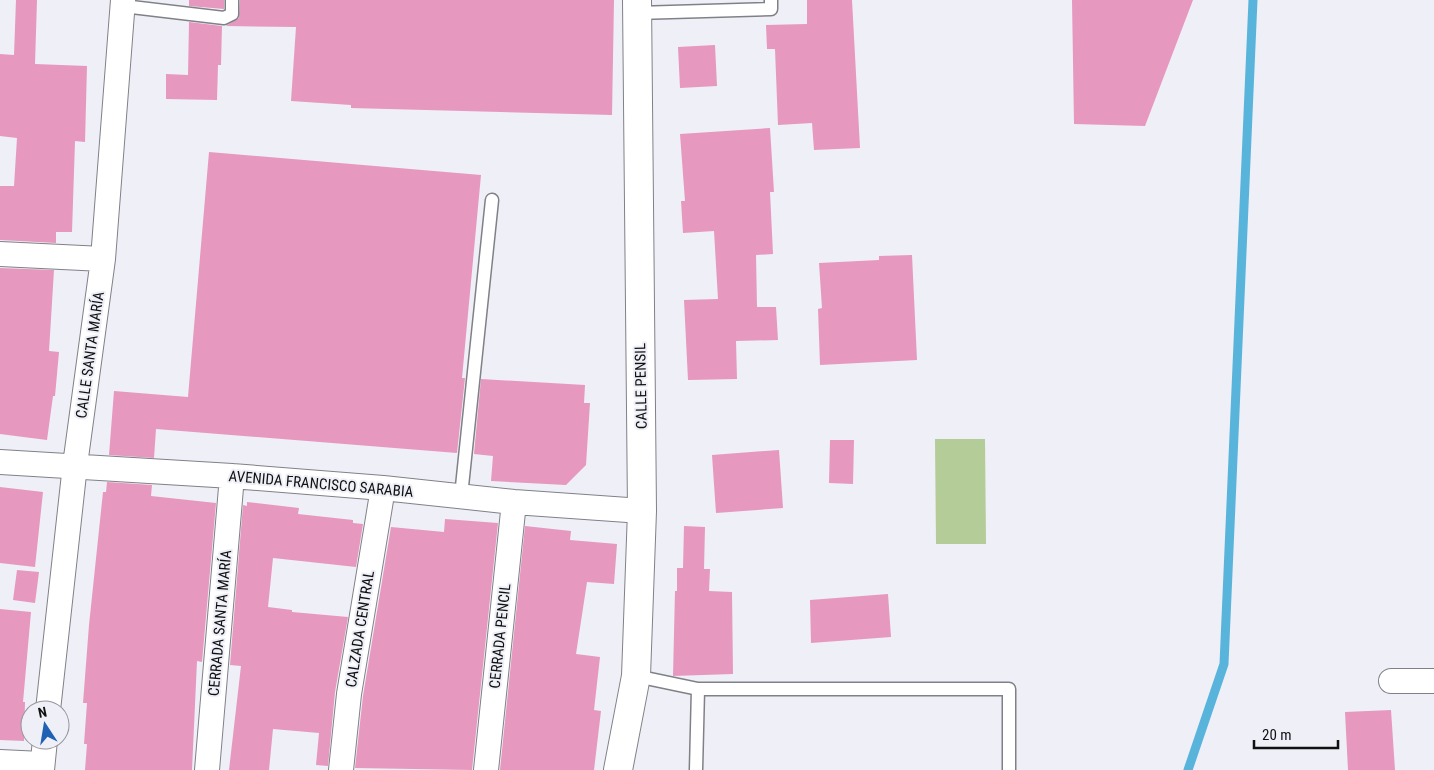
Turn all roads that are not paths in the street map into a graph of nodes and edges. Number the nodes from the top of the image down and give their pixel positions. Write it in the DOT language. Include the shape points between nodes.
graph roads {
  1 [pos="232,0"];
  2 [pos="771,0"];
  3 [pos="123,3"];
  4 [pos="637,6"];
  5 [pos="492,200"];
  6 [pos="0,254"];
  7 [pos="103,260"];
  8 [pos="0,462"];
  9 [pos="74,465"];
  10 [pos="232,476"];
  11 [pos="383,488"];
  12 [pos="461,496"];
  13 [pos="514,502"];
  14 [pos="642,511"];
  15 [pos="636,676"];
  16 [pos="1391,681"];
  17 [pos="1434,681"];
  18 [pos="698,689"];
  19 [pos="49,700"];
  20 [pos="43,750"];
  21 [pos="0,762"];
  22 [pos="42,767"];
  23 [pos="208,770"];
  24 [pos="341,770"];
  25 [pos="486,770"];
  26 [pos="618,770"];
  27 [pos="696,770"];
  28 [pos="1009,770"];
  1 -- 3 [label="lane" via="232,14 224,18"];
  2 -- 4 [label="lane" via="771,9"];
  3 -- 7 [label="street, CALLE SANTA MARÍA"];
  4 -- 14 [label="main road, CALLE PENSIL"];
  5 -- 12 [label="lane"];
  6 -- 7 [label="street"];
  7 -- 9 [label="street, CALLE SANTA MARÍA"];
  8 -- 9 [label="street, AVENIDA FRANCISCO SARABIA"];
  9 -- 10 [label="street, AVENIDA FRANCISCO SARABIA"];
  9 -- 19 [label="street, CALLE SANTA MARÍA"];
  10 -- 11 [label="street, AVENIDA FRANCISCO SARABIA"];
  10 -- 23 [label="street, CERRADA SANTA MARÍA"];
  11 -- 12 [label="street, AVENIDA FRANCISCO SARABIA"];
  11 -- 24 [label="street, CALZADA CENTRAL"];
  12 -- 13 [label="street, AVENIDA FRANCISCO SARABIA"];
  13 -- 14 [label="street, AVENIDA FRANCISCO SARABIA"];
  13 -- 25 [label="street, CERRADA PENCIL"];
  14 -- 15 [label="main road, CALLE PENSIL"];
  15 -- 18 [label="lane"];
  15 -- 26 [label="main road, CALLE PENSIL"];
  16 -- 17 [label="street"];
  18 -- 27 [label="lane"];
  18 -- 28 [label="lane" via="1009,689"];
  20 -- 22 [label="street"];
  21 -- 22 [label="street"];
}
